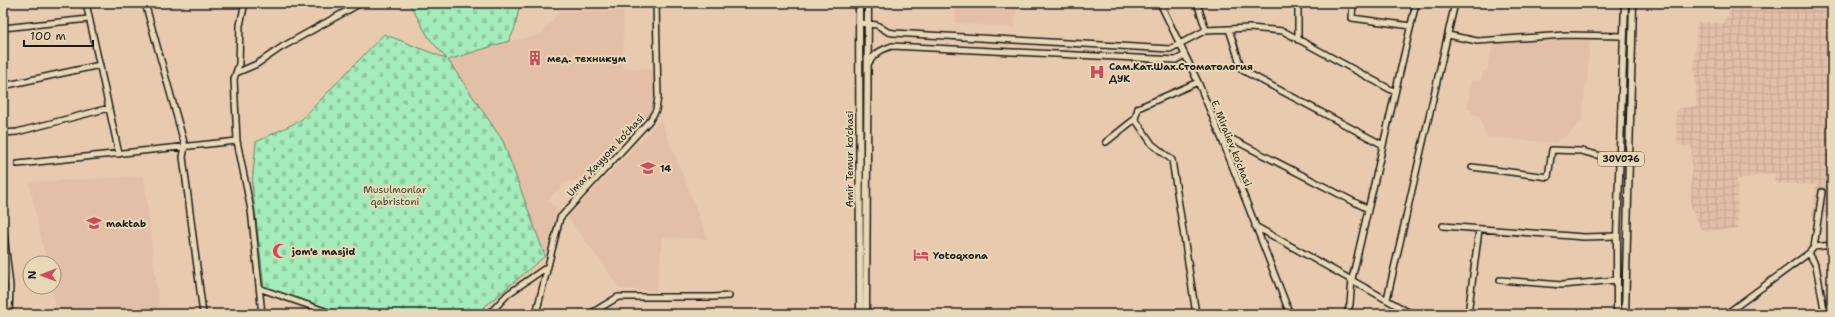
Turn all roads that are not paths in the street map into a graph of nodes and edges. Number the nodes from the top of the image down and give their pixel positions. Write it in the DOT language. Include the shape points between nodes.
graph roads {
  1 [pos="86,3"];
  2 [pos="145,3"];
  3 [pos="245,3"];
  4 [pos="361,3"];
  5 [pos="656,3"];
  6 [pos="859,3"];
  7 [pos="868,3"];
  8 [pos="1160,3"];
  9 [pos="1197,3"];
  10 [pos="1298,3"];
  11 [pos="1354,3"];
  12 [pos="1416,3"];
  13 [pos="1455,3"];
  14 [pos="1625,3"];
  15 [pos="1633,3"];
  16 [pos="89,19"];
  17 [pos="859,23"];
  18 [pos="868,24"];
  19 [pos="1410,26"];
  20 [pos="3,28"];
  21 [pos="1229,29"];
  22 [pos="1206,30"];
  23 [pos="1448,35"];
  24 [pos="1624,36"];
  25 [pos="1298,40"];
  26 [pos="1179,44"];
  27 [pos="1185,56"];
  28 [pos="868,64"];
  29 [pos="100,65"];
  30 [pos="236,73"];
  31 [pos="1198,82"];
  32 [pos="3,86"];
  33 [pos="1395,92"];
  34 [pos="109,108"];
  35 [pos="1135,119"];
  36 [pos="3,134"];
  37 [pos="1221,137"];
  38 [pos="237,141"];
  39 [pos="1106,142"];
  40 [pos="1383,145"];
  41 [pos="185,146"];
  42 [pos="119,154"];
  43 [pos="1621,161"];
  44 [pos="18,164"];
  45 [pos="1472,167"];
  46 [pos="1822,192"];
  47 [pos="1368,209"];
  48 [pos="3,224"];
  49 [pos="1255,226"];
  50 [pos="1443,226"];
  51 [pos="1479,230"];
  52 [pos="1617,236"];
  53 [pos="1832,245"];
  54 [pos="1814,247"];
  55 [pos="1809,253"];
  56 [pos="547,267"];
  57 [pos="863,272"];
  58 [pos="1352,280"];
  59 [pos="1500,280"];
  60 [pos="1617,280"];
  61 [pos="261,289"];
  62 [pos="728,296"];
  63 [pos="1386,299"];
  64 [pos="10,314"];
  65 [pos="203,314"];
  66 [pos="262,314"];
  67 [pos="334,314"];
  68 [pos="489,314"];
  69 [pos="536,314"];
  70 [pos="590,314"];
  71 [pos="860,314"];
  72 [pos="866,314"];
  73 [pos="1196,314"];
  74 [pos="1290,314"];
  75 [pos="1347,314"];
  76 [pos="1412,314"];
  77 [pos="1468,314"];
  78 [pos="1617,314"];
  79 [pos="1625,314"];
  80 [pos="1726,314"];
  81 [pos="1825,314"];
  1 -- 16 [label="street"];
  2 -- 41 [label="street"];
  3 -- 30 [label="street" via="240,25 239,64"];
  4 -- 30 [label="street" via="282,47 257,64"];
  5 -- 56 [label="street, Umar Xayyom ko‘chasi" via="656,110 650,120 564,212 560,218"];
  6 -- 17 [label="main road, Amir Temur ko'chasi"];
  7 -- 18 [label="main road, Amir Temur ko'chasi"];
  8 -- 26 [label="street, E. Miraliev ko'chasi"];
  9 -- 22 [label="street"];
  10 -- 25 [label="street"];
  11 -- 19 [label="street" via="1352,18"];
  12 -- 19 [label="street"];
  13 -- 23 [label="street"];
  14 -- 24 [label="main road, 30V076"];
  15 -- 79 [label="main road, 30V076"];
  16 -- 20 [label="street"];
  16 -- 29 [label="street"];
  17 -- 18 [label="street"];
  17 -- 57 [label="main road, Amir Temur ko'chasi"];
  18 -- 26 [label="street" via="894,33 1170,48"];
  18 -- 28 [label="main road, Amir Temur ko'chasi"];
  19 -- 33 [label="street"];
  21 -- 22 [label="street"];
  21 -- 25 [label="street" via="1250,28 1283,32"];
  21 -- 40 [label="street" via="1242,70"];
  22 -- 26 [label="street"];
  23 -- 24 [label="street" via="1477,41 1566,35"];
  23 -- 63 [label="street"];
  24 -- 43 [label="main road, 30V076"];
  25 -- 33 [label="street"];
  26 -- 27 [label="street, E. Miraliev ko'chasi"];
  27 -- 28 [label="street" via="1176,60 892,46 882,49"];
  27 -- 31 [label="street, E. Miraliev ko'chasi"];
  28 -- 57 [label="main road, Amir Temur ko'chasi"];
  29 -- 32 [label="street"];
  29 -- 34 [label="street"];
  30 -- 38 [label="street" via="234,79"];
  31 -- 35 [label="street" via="1138,108"];
  31 -- 37 [label="street, E. Miraliev ko'chasi"];
  33 -- 40 [label="street"];
  34 -- 36 [label="street"];
  34 -- 42 [label="street"];
  35 -- 39 [label="street"];
  35 -- 73 [label="street" via="1152,144 1172,160"];
  37 -- 47 [label="street" via="1232,139"];
  37 -- 49 [label="street, E. Miraliev ko'chasi"];
  38 -- 41 [label="street"];
  38 -- 61 [label="street" via="252,210"];
  40 -- 47 [label="street"];
  41 -- 42 [label="street"];
  41 -- 65 [label="street" via="183,156"];
  42 -- 44 [label="street"];
  43 -- 45 [label="street" via="1580,151 1552,150 1548,177"];
  43 -- 52 [label="main road, 30V076"];
  46 -- 54 [label="street"];
  47 -- 58 [label="street"];
  48 -- 64 [label="street" via="10,286"];
  49 -- 58 [label="street"];
  49 -- 74 [label="street, E. Miraliev ko'chasi"];
  50 -- 51 [label="street"];
  51 -- 52 [label="street" via="1584,237"];
  51 -- 77 [label="street"];
  52 -- 60 [label="main road, 30V076"];
  53 -- 54 [label="street"];
  54 -- 55 [label="street"];
  55 -- 80 [label="street"];
  55 -- 81 [label="street" via="1816,266"];
  56 -- 68 [label="street" via="508,294"];
  56 -- 69 [label="street, Umar Xayyom ko‘chasi"];
  57 -- 71 [label="main road, Amir Temur ko'chasi"];
  57 -- 72 [label="main road, Amir Temur ko'chasi"];
  58 -- 63 [label="street"];
  58 -- 75 [label="street"];
  59 -- 60 [label="street" via="1562,285"];
  60 -- 78 [label="main road, 30V076"];
  61 -- 66 [label="street"];
  61 -- 67 [label="street"];
  62 -- 70 [label="street" via="618,297"];
  63 -- 76 [label="street"];
}
